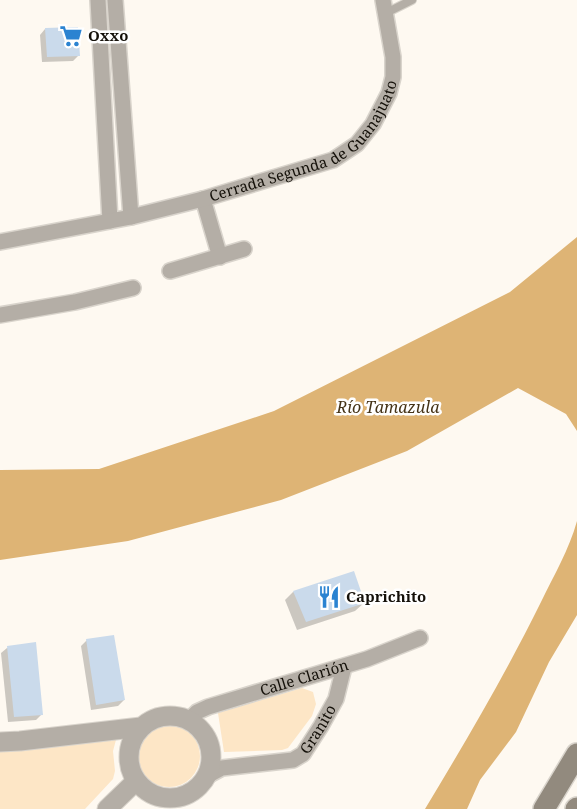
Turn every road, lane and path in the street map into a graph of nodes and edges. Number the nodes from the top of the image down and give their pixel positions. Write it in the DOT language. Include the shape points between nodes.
graph roads {
  1 [pos="98,0"];
  2 [pos="115,0"];
  3 [pos="412,0"];
  4 [pos="384,6"];
  5 [pos="203,199"];
  6 [pos="131,217"];
  7 [pos="110,221"];
  8 [pos="0,242"];
  9 [pos="244,249"];
  10 [pos="220,256"];
  11 [pos="170,271"];
  12 [pos="133,288"];
  13 [pos="0,315"];
  14 [pos="420,638"];
  15 [pos="344,667"];
  16 [pos="189,720"];
  17 [pos="141,727"];
  18 [pos="0,742"];
  19 [pos="577,754"];
  20 [pos="206,776"];
  21 [pos="136,781"];
  22 [pos="152,803"];
  23 [pos="107,809"];
  24 [pos="544,809"];
  1 -- 7 [label="street"];
  2 -- 6 [label="street"];
  3 -- 4 [label="lane"];
  4 -- 5 [label="street, Cerrada Segunda de Guanajuato" via="393,57 393,77 373,124 357,144 333,160"];
  5 -- 6 [label="street, Cerrada Segunda de Guanajuato"];
  5 -- 10 [label="street"];
  6 -- 7 [label="street, Cerrada Segunda de Guanajuato"];
  7 -- 8 [label="street, Cerrada Segunda de Guanajuato"];
  9 -- 10 [label="street"];
  10 -- 11 [label="street"];
  12 -- 13 [label="street"];
  14 -- 15 [label="street, Calle Clarión"];
  15 -- 16 [label="street, Calle Clarión" via="208,707"];
  15 -- 20 [label="street, Granito" via="336,699 303,754 293,760 222,768"];
  16 -- 17 [label="street" via="164,716"];
  16 -- 20 [label="street" via="200,728 211,751"];
  17 -- 18 [label="street"];
  17 -- 21 [label="street" via="129,750 128,763"];
  19 -- 24 [label="main road"];
  20 -- 22 [label="street" via="199,787 188,794"];
  21 -- 22 [label="street"];
  21 -- 23 [label="street"];
}
